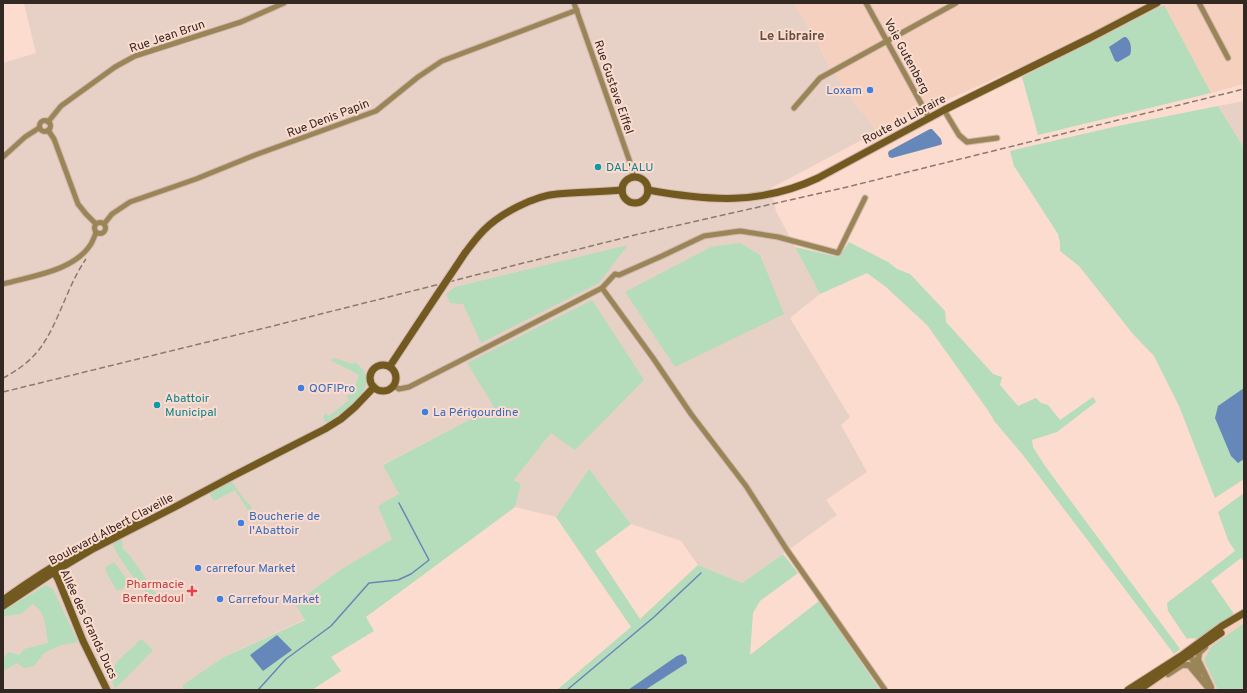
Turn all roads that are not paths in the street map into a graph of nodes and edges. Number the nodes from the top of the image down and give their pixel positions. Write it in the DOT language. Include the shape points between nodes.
graph roads {
  1 [pos="284,3"];
  2 [pos="574,3"];
  3 [pos="866,3"];
  4 [pos="956,3"];
  5 [pos="1156,3"];
  6 [pos="1199,3"];
  7 [pos="577,10"];
  8 [pos="888,41"];
  9 [pos="1228,58"];
  10 [pos="794,108"];
  11 [pos="944,110"];
  12 [pos="929,118"];
  13 [pos="48,122"];
  14 [pos="39,128"];
  15 [pos="48,130"];
  16 [pos="997,138"];
  17 [pos="3,157"];
  18 [pos="634,177"];
  19 [pos="622,190"];
  20 [pos="648,190"];
  21 [pos="865,198"];
  22 [pos="96,224"];
  23 [pos="104,224"];
  24 [pos="96,232"];
  25 [pos="3,284"];
  26 [pos="602,288"];
  27 [pos="390,366"];
  28 [pos="394,386"];
  29 [pos="374,387"];
  30 [pos="53,570"];
  31 [pos="3,600"];
  32 [pos="3,606"];
  33 [pos="1244,613"];
  34 [pos="1216,636"];
  35 [pos="1188,653"];
  36 [pos="1152,681"];
  37 [pos="107,690"];
  38 [pos="885,690"];
  39 [pos="1128,690"];
  40 [pos="1139,690"];
  41 [pos="1211,690"];
  1 -- 13 [label="street, Rue Jean Brun" via="241,22 135,56 115,67 61,106"];
  2 -- 7 [label="street, Rue Gustave Eiffel"];
  3 -- 8 [label="street, Voie Gutenberg"];
  4 -- 8 [label="street"];
  5 -- 11 [label="main road, Route du Libraire"];
  6 -- 9 [label="street"];
  7 -- 18 [label="street, Rue Gustave Eiffel"];
  7 -- 23 [label="street, Rue Denis Papin" via="442,61 418,76 376,111 130,202 112,214"];
  8 -- 10 [label="street" via="820,78"];
  8 -- 12 [label="street, Voie Gutenberg"];
  11 -- 12 [label="main road, Route du Libraire"];
  11 -- 16 [label="street" via="959,135 967,142"];
  12 -- 20 [label="main road, Route du Libraire" via="818,178 774,193 727,199"];
  13 -- 14 [label="street" via="41,122"];
  13 -- 15 [label="street"];
  14 -- 15 [label="street" via="43,132"];
  14 -- 17 [label="street"];
  15 -- 22 [label="street" via="54,139 78,204"];
  18 -- 19 [label="main road" via="624,183"];
  18 -- 20 [label="main road" via="642,179"];
  19 -- 20 [label="main road" via="624,198 635,204 646,198"];
  19 -- 27 [label="main road, bridge" via="556,194 538,198 503,215 485,229 465,253"];
  21 -- 26 [label="street" via="838,253 778,237 740,231 704,236 619,275 615,274"];
  22 -- 23 [label="street"];
  22 -- 24 [label="street"];
  23 -- 24 [label="street" via="104,232"];
  24 -- 25 [label="street" via="91,244 70,264"];
  26 -- 28 [label="street" via="409,387"];
  26 -- 38 [label="street" via="691,414 746,486 787,550"];
  27 -- 28 [label="main road" via="396,377"];
  27 -- 29 [label="main road" via="382,364 374,368 370,375"];
  28 -- 29 [label="main road" via="382,391"];
  29 -- 30 [label="main road, Boulevard Albert Claveille" via="356,407 325,429"];
  30 -- 31 [label="main road, Boulevard Albert Claveille" via="22,586"];
  30 -- 32 [label="main road, Boulevard Albert Claveille"];
  30 -- 37 [label="main road, Allée des Grands Ducs"];
  33 -- 34 [label="main road"];
  33 -- 35 [label="main road" via="1222,626"];
  34 -- 35 [label="main road"];
  34 -- 41 [label="street" via="1199,653 1198,660"];
  35 -- 36 [label="main road"];
  35 -- 39 [label="main road"];
  35 -- 41 [label="street"];
  36 -- 40 [label="main road"];
  36 -- 41 [label="street" via="1182,665 1189,665"];
}
